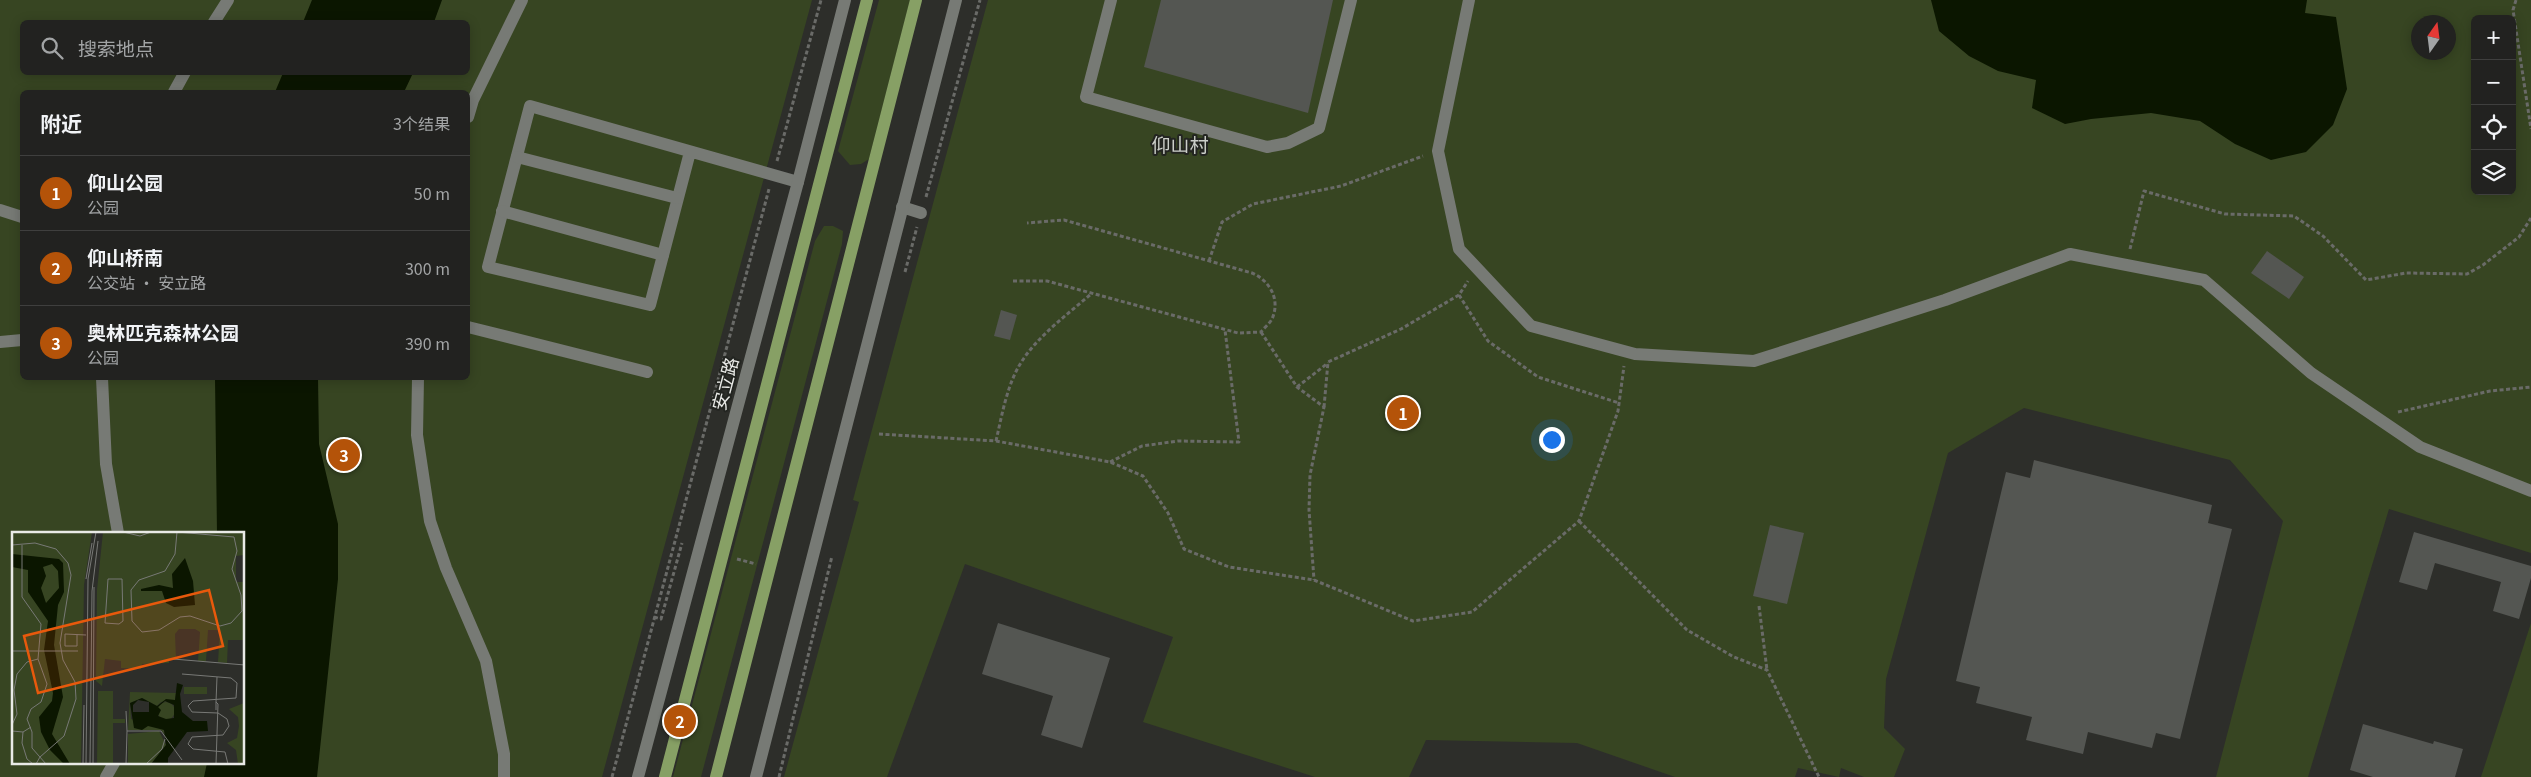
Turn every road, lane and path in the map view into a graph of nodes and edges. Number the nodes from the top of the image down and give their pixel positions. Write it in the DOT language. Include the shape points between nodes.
graph roads {
  1 [pos="228,0"];
  2 [pos="522,0"];
  3 [pos="821,0"];
  4 [pos="845,0"];
  5 [pos="867,0"];
  6 [pos="916,0"];
  7 [pos="956,0"];
  8 [pos="980,0"];
  9 [pos="1111,0"];
  10 [pos="1351,0"];
  11 [pos="1469,0"];
  12 [pos="2516,0"];
  13 [pos="215,20"];
  14 [pos="183,75"];
  15 [pos="175,90"];
  16 [pos="470,110"];
  17 [pos="2531,129"];
  18 [pos="1438,150"];
  19 [pos="690,152"];
  20 [pos="517,157"];
  21 [pos="773,175"];
  22 [pos="798,182"];
  23 [pos="678,198"];
  24 [pos="902,207"];
  25 [pos="0,210"];
  26 [pos="502,212"];
  27 [pos="921,213"];
  28 [pos="20,215"];
  29 [pos="2531,218"];
  30 [pos="1027,223"];
  31 [pos="663,255"];
  32 [pos="1209,261"];
  33 [pos="2126,265"];
  34 [pos="1476,267"];
  35 [pos="905,273"];
  36 [pos="1013,281"];
  37 [pos="1092,293"];
  38 [pos="1459,295"];
  39 [pos="470,328"];
  40 [pos="1225,330"];
  41 [pos="1261,332"];
  42 [pos="20,340"];
  43 [pos="0,342"];
  44 [pos="1626,351"];
  45 [pos="1328,362"];
  46 [pos="647,372"];
  47 [pos="102,380"];
  48 [pos="418,380"];
  49 [pos="1297,387"];
  50 [pos="2531,388"];
  51 [pos="1619,404"];
  52 [pos="1324,408"];
  53 [pos="2376,417"];
  54 [pos="880,434"];
  55 [pos="996,441"];
  56 [pos="1110,462"];
  57 [pos="2531,491"];
  58 [pos="684,506"];
  59 [pos="691,508"];
  60 [pos="1579,521"];
  61 [pos="118,532"];
  62 [pos="834,547"];
  63 [pos="690,548"];
  64 [pos="728,557"];
  65 [pos="765,566"];
  66 [pos="1314,580"];
  67 [pos="1759,606"];
  68 [pos="654,617"];
  69 [pos="1767,670"];
  70 [pos="113,764"];
  71 [pos="106,777"];
  72 [pos="504,777"];
  73 [pos="612,777"];
  74 [pos="638,777"];
  75 [pos="665,777"];
  76 [pos="716,777"];
  77 [pos="756,777"];
  78 [pos="779,777"];
  79 [pos="1819,777"];
  1 -- 13 [label="street"];
  2 -- 16 [label="street"];
  3 -- 21 [label="path"];
  4 -- 22 [label="street, 安立路"];
  5 -- 75 [label="main road"];
  6 -- 76 [label="main road"];
  7 -- 24 [label="street"];
  8 -- 27 [label="path"];
  9 -- 10 [label="street" via="1086,97 1267,147 1288,143 1319,128"];
  11 -- 18 [label="street"];
  12 -- 17 [label="path" via="2513,10"];
  14 -- 15 [label="street"];
  18 -- 32 [label="path" via="1341,186 1253,204 1222,222"];
  18 -- 34 [label="street" via="1459,249"];
  19 -- 20 [label="street" via="530,106"];
  19 -- 21 [label="street"];
  19 -- 23 [label="street"];
  20 -- 23 [label="street"];
  20 -- 26 [label="street"];
  21 -- 22 [label="street"];
  21 -- 58 [label="path"];
  22 -- 74 [label="street, 安立路"];
  23 -- 31 [label="street"];
  24 -- 27 [label="street"];
  24 -- 77 [label="street"];
  25 -- 28 [label="street"];
  26 -- 31 [label="street"];
  26 -- 31 [label="street" via="488,267 650,305"];
  27 -- 35 [label="path"];
  29 -- 33 [label="path" via="2518,237 2483,266 2467,274 2406,273 2366,280 2324,236 2294,216 2225,214 2144,191"];
  30 -- 32 [label="path" via="1064,220"];
  32 -- 41 [label="path" via="1264,278 1271,288 1274,302 1272,319"];
  33 -- 44 [label="street" via="2070,254 1945,300 1754,361"];
  33 -- 53 [label="street" via="2204,280 2311,373"];
  34 -- 38 [label="path"];
  34 -- 44 [label="street" via="1531,326"];
  36 -- 37 [label="path" via="1048,281"];
  37 -- 40 [label="path"];
  37 -- 55 [label="path" via="1022,361 1005,402"];
  38 -- 45 [label="path" via="1401,329"];
  38 -- 51 [label="path" via="1488,341 1538,376"];
  39 -- 46 [label="street"];
  40 -- 41 [label="path"];
  40 -- 56 [label="path" via="1239,442 1178,441 1142,446"];
  41 -- 49 [label="path"];
  42 -- 43 [label="street"];
  44 -- 51 [label="path"];
  45 -- 49 [label="path"];
  45 -- 52 [label="path"];
  47 -- 61 [label="street" via="106,464"];
  48 -- 72 [label="street" via="417,436 430,521 446,568 486,661 504,754"];
  49 -- 52 [label="path"];
  50 -- 53 [label="path" via="2490,391"];
  51 -- 60 [label="path"];
  52 -- 66 [label="path" via="1310,475"];
  53 -- 57 [label="street" via="2420,447"];
  54 -- 55 [label="path"];
  55 -- 56 [label="path"];
  56 -- 66 [label="path" via="1144,476 1168,513 1184,549 1229,567"];
  58 -- 59 [label="path"];
  58 -- 68 [label="path"];
  60 -- 66 [label="path" via="1472,612 1413,621"];
  60 -- 69 [label="path" via="1687,630 1734,657"];
  62 -- 78 [label="path"];
  63 -- 68 [label="path" via="681,545 661,618"];
  64 -- 65 [label="path"];
  67 -- 69 [label="path"];
  68 -- 73 [label="path"];
  69 -- 79 [label="path"];
  70 -- 71 [label="street"];
}
